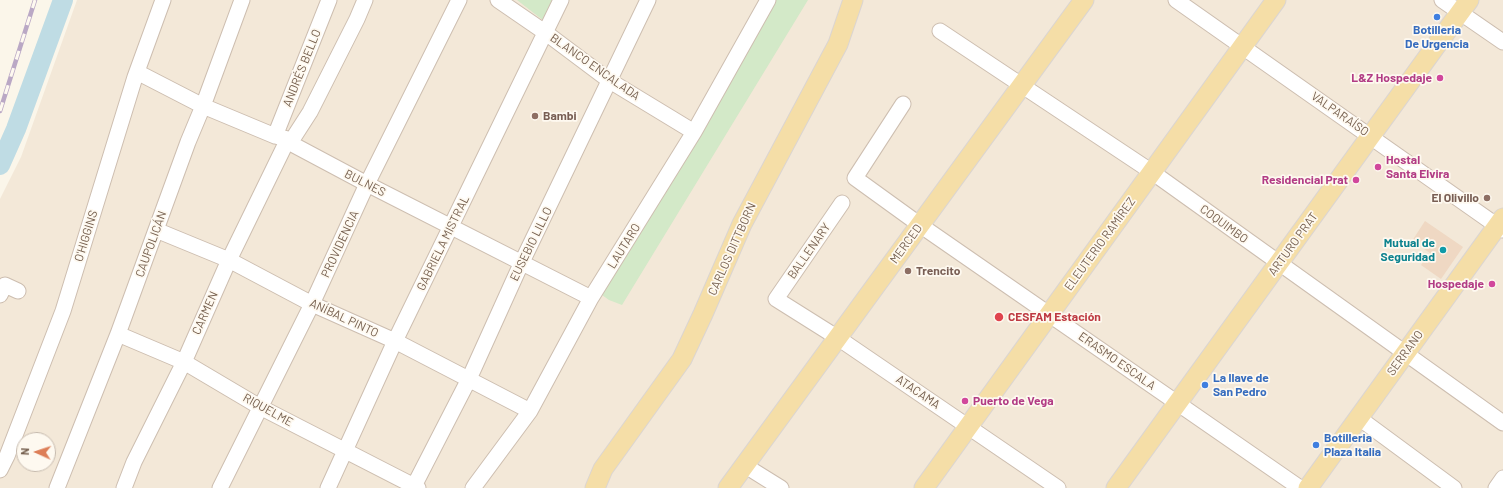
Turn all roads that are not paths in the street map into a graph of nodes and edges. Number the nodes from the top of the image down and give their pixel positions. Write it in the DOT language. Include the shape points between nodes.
graph roads {
  1 [pos="163,0"];
  2 [pos="242,0"];
  3 [pos="329,0"];
  4 [pos="365,0"];
  5 [pos="459,0"];
  6 [pos="498,0"];
  7 [pos="561,0"];
  8 [pos="648,0"];
  9 [pos="768,0"];
  10 [pos="853,0"];
  11 [pos="1084,0"];
  12 [pos="1176,0"];
  13 [pos="1276,0"];
  14 [pos="1442,0"];
  15 [pos="1465,6"];
  16 [pos="940,31"];
  17 [pos="546,33"];
  18 [pos="1503,42"];
  19 [pos="1243,46"];
  20 [pos="137,72"];
  21 [pos="610,80"];
  22 [pos="1021,85"];
  23 [pos="903,104"];
  24 [pos="203,106"];
  25 [pos="694,132"];
  26 [pos="1371,136"];
  27 [pos="284,139"];
  28 [pos="1152,172"];
  29 [pos="367,184"];
  30 [pos="842,203"];
  31 [pos="920,225"];
  32 [pos="1501,225"];
  33 [pos="451,226"];
  34 [pos="156,230"];
  35 [pos="229,260"];
  36 [pos="1279,263"];
  37 [pos="521,264"];
  38 [pos="18,291"];
  39 [pos="0,295"];
  40 [pos="591,298"];
  41 [pos="776,299"];
  42 [pos="312,304"];
  43 [pos="1050,315"];
  44 [pos="118,334"];
  45 [pos="838,338"];
  46 [pos="395,341"];
  47 [pos="1405,353"];
  48 [pos="184,362"];
  49 [pos="469,379"];
  50 [pos="1178,403"];
  51 [pos="260,407"];
  52 [pos="530,411"];
  53 [pos="1359,418"];
  54 [pos="1503,423"];
  55 [pos="968,426"];
  56 [pos="345,451"];
  57 [pos="744,466"];
  58 [pos="0,470"];
  59 [pos="1503,478"];
  60 [pos="415,487"];
  61 [pos="57,488"];
  62 [pos="124,488"];
  63 [pos="220,488"];
  64 [pos="328,488"];
  65 [pos="473,488"];
  66 [pos="595,488"];
  67 [pos="728,488"];
  68 [pos="781,488"];
  69 [pos="924,488"];
  70 [pos="1058,488"];
  71 [pos="1116,488"];
  72 [pos="1300,488"];
  73 [pos="1308,488"];
  74 [pos="1454,488"];
  75 [pos="1496,488"];
  1 -- 20 [label="street, O'HIGGINS"];
  2 -- 24 [label="street, CAUPOLICÁN"];
  3 -- 27 [label="street, ANDRÉS BELLO"];
  4 -- 27 [label="street, CARMEN" via="310,112"];
  5 -- 29 [label="street, PROVIDENCIA"];
  6 -- 17 [label="street, BLANCO ENCALADA"];
  7 -- 17 [label="street, GABRIELA MISTRAL"];
  8 -- 21 [label="street, EUSEBIO LILLO"];
  9 -- 25 [label="street, LAUTARO"];
  10 -- 66 [label="main road, CARLOS DITTBORN" via="838,44 742,224 682,359 603,469"];
  11 -- 22 [label="main road, MERCED"];
  12 -- 19 [label="street, VALPARAÍSO"];
  13 -- 19 [label="main road, ELEUTERIO RAMÍREZ"];
  14 -- 15 [label="street"];
  15 -- 18 [label="street"];
  15 -- 26 [label="main road, ARTURO PRAT"];
  16 -- 22 [label="street, COQUIMBO"];
  17 -- 21 [label="street, BLANCO ENCALADA"];
  17 -- 33 [label="street, GABRIELA MISTRAL"];
  19 -- 26 [label="street, VALPARAÍSO"];
  19 -- 28 [label="main road, ELEUTERIO RAMÍREZ"];
  20 -- 24 [label="street, BULNES"];
  20 -- 58 [label="street, O'HIGGINS" via="63,311"];
  21 -- 25 [label="street, BLANCO ENCALADA"];
  21 -- 37 [label="street, EUSEBIO LILLO"];
  22 -- 28 [label="street, COQUIMBO"];
  22 -- 31 [label="main road, MERCED"];
  23 -- 31 [label="street, ERASMO ESCALA" via="855,178"];
  24 -- 27 [label="street, BULNES"];
  24 -- 34 [label="street, CAUPOLICÁN"];
  25 -- 40 [label="street, LAUTARO"];
  26 -- 32 [label="street, VALPARAÍSO"];
  26 -- 36 [label="main road, ARTURO PRAT"];
  27 -- 29 [label="street, BULNES"];
  27 -- 35 [label="street, CARMEN"];
  28 -- 36 [label="street, COQUIMBO"];
  28 -- 43 [label="main road, ELEUTERIO RAMÍREZ"];
  29 -- 33 [label="street, BULNES"];
  29 -- 42 [label="street, PROVIDENCIA"];
  30 -- 41 [label="street, BALLENARY"];
  31 -- 43 [label="street, ERASMO ESCALA"];
  31 -- 45 [label="main road, MERCED"];
  32 -- 47 [label="main road, SERRANO"];
  33 -- 37 [label="street, BULNES"];
  33 -- 46 [label="street, GABRIELA MISTRAL"];
  34 -- 35 [label="street, ANÍBAL PINTO"];
  34 -- 44 [label="street, CAUPOLICÁN"];
  35 -- 42 [label="street, ANÍBAL PINTO"];
  35 -- 48 [label="street, CARMEN"];
  36 -- 47 [label="street, COQUIMBO"];
  36 -- 50 [label="main road, ARTURO PRAT"];
  37 -- 40 [label="street, BULNES"];
  37 -- 49 [label="street, EUSEBIO LILLO"];
  38 -- 39 [label="street" via="5,284"];
  40 -- 52 [label="street, LAUTARO"];
  41 -- 45 [label="street, ATACAMA"];
  42 -- 46 [label="street, ANÍBAL PINTO"];
  42 -- 51 [label="street, PROVIDENCIA"];
  43 -- 50 [label="street, ERASMO ESCALA"];
  43 -- 55 [label="main road, ELEUTERIO RAMÍREZ"];
  44 -- 48 [label="street, RIQUELME"];
  44 -- 61 [label="street, CAUPOLICÁN"];
  45 -- 55 [label="street, ATACAMA"];
  45 -- 57 [label="main road, MERCED"];
  46 -- 49 [label="street, ANÍBAL PINTO"];
  46 -- 56 [label="street, GABRIELA MISTRAL"];
  47 -- 53 [label="main road, SERRANO"];
  47 -- 54 [label="street, COQUIMBO"];
  48 -- 51 [label="street, RIQUELME"];
  48 -- 62 [label="street, CARMEN" via="134,462"];
  49 -- 52 [label="street, ANÍBAL PINTO"];
  49 -- 60 [label="street, EUSEBIO LILLO"];
  50 -- 71 [label="main road, ARTURO PRAT"];
  50 -- 72 [label="street, ERASMO ESCALA"];
  51 -- 56 [label="street, RIQUELME"];
  51 -- 63 [label="street, PROVIDENCIA"];
  52 -- 65 [label="street, LAUTARO"];
  53 -- 73 [label="main road, SERRANO"];
  53 -- 74 [label="street"];
  55 -- 69 [label="main road, ELEUTERIO RAMÍREZ"];
  55 -- 70 [label="street, ATACAMA"];
  56 -- 60 [label="street, RIQUELME"];
  56 -- 64 [label="street, GABRIELA MISTRAL"];
  57 -- 67 [label="main road, MERCED"];
  57 -- 68 [label="street"];
  59 -- 75 [label="street"];
}
